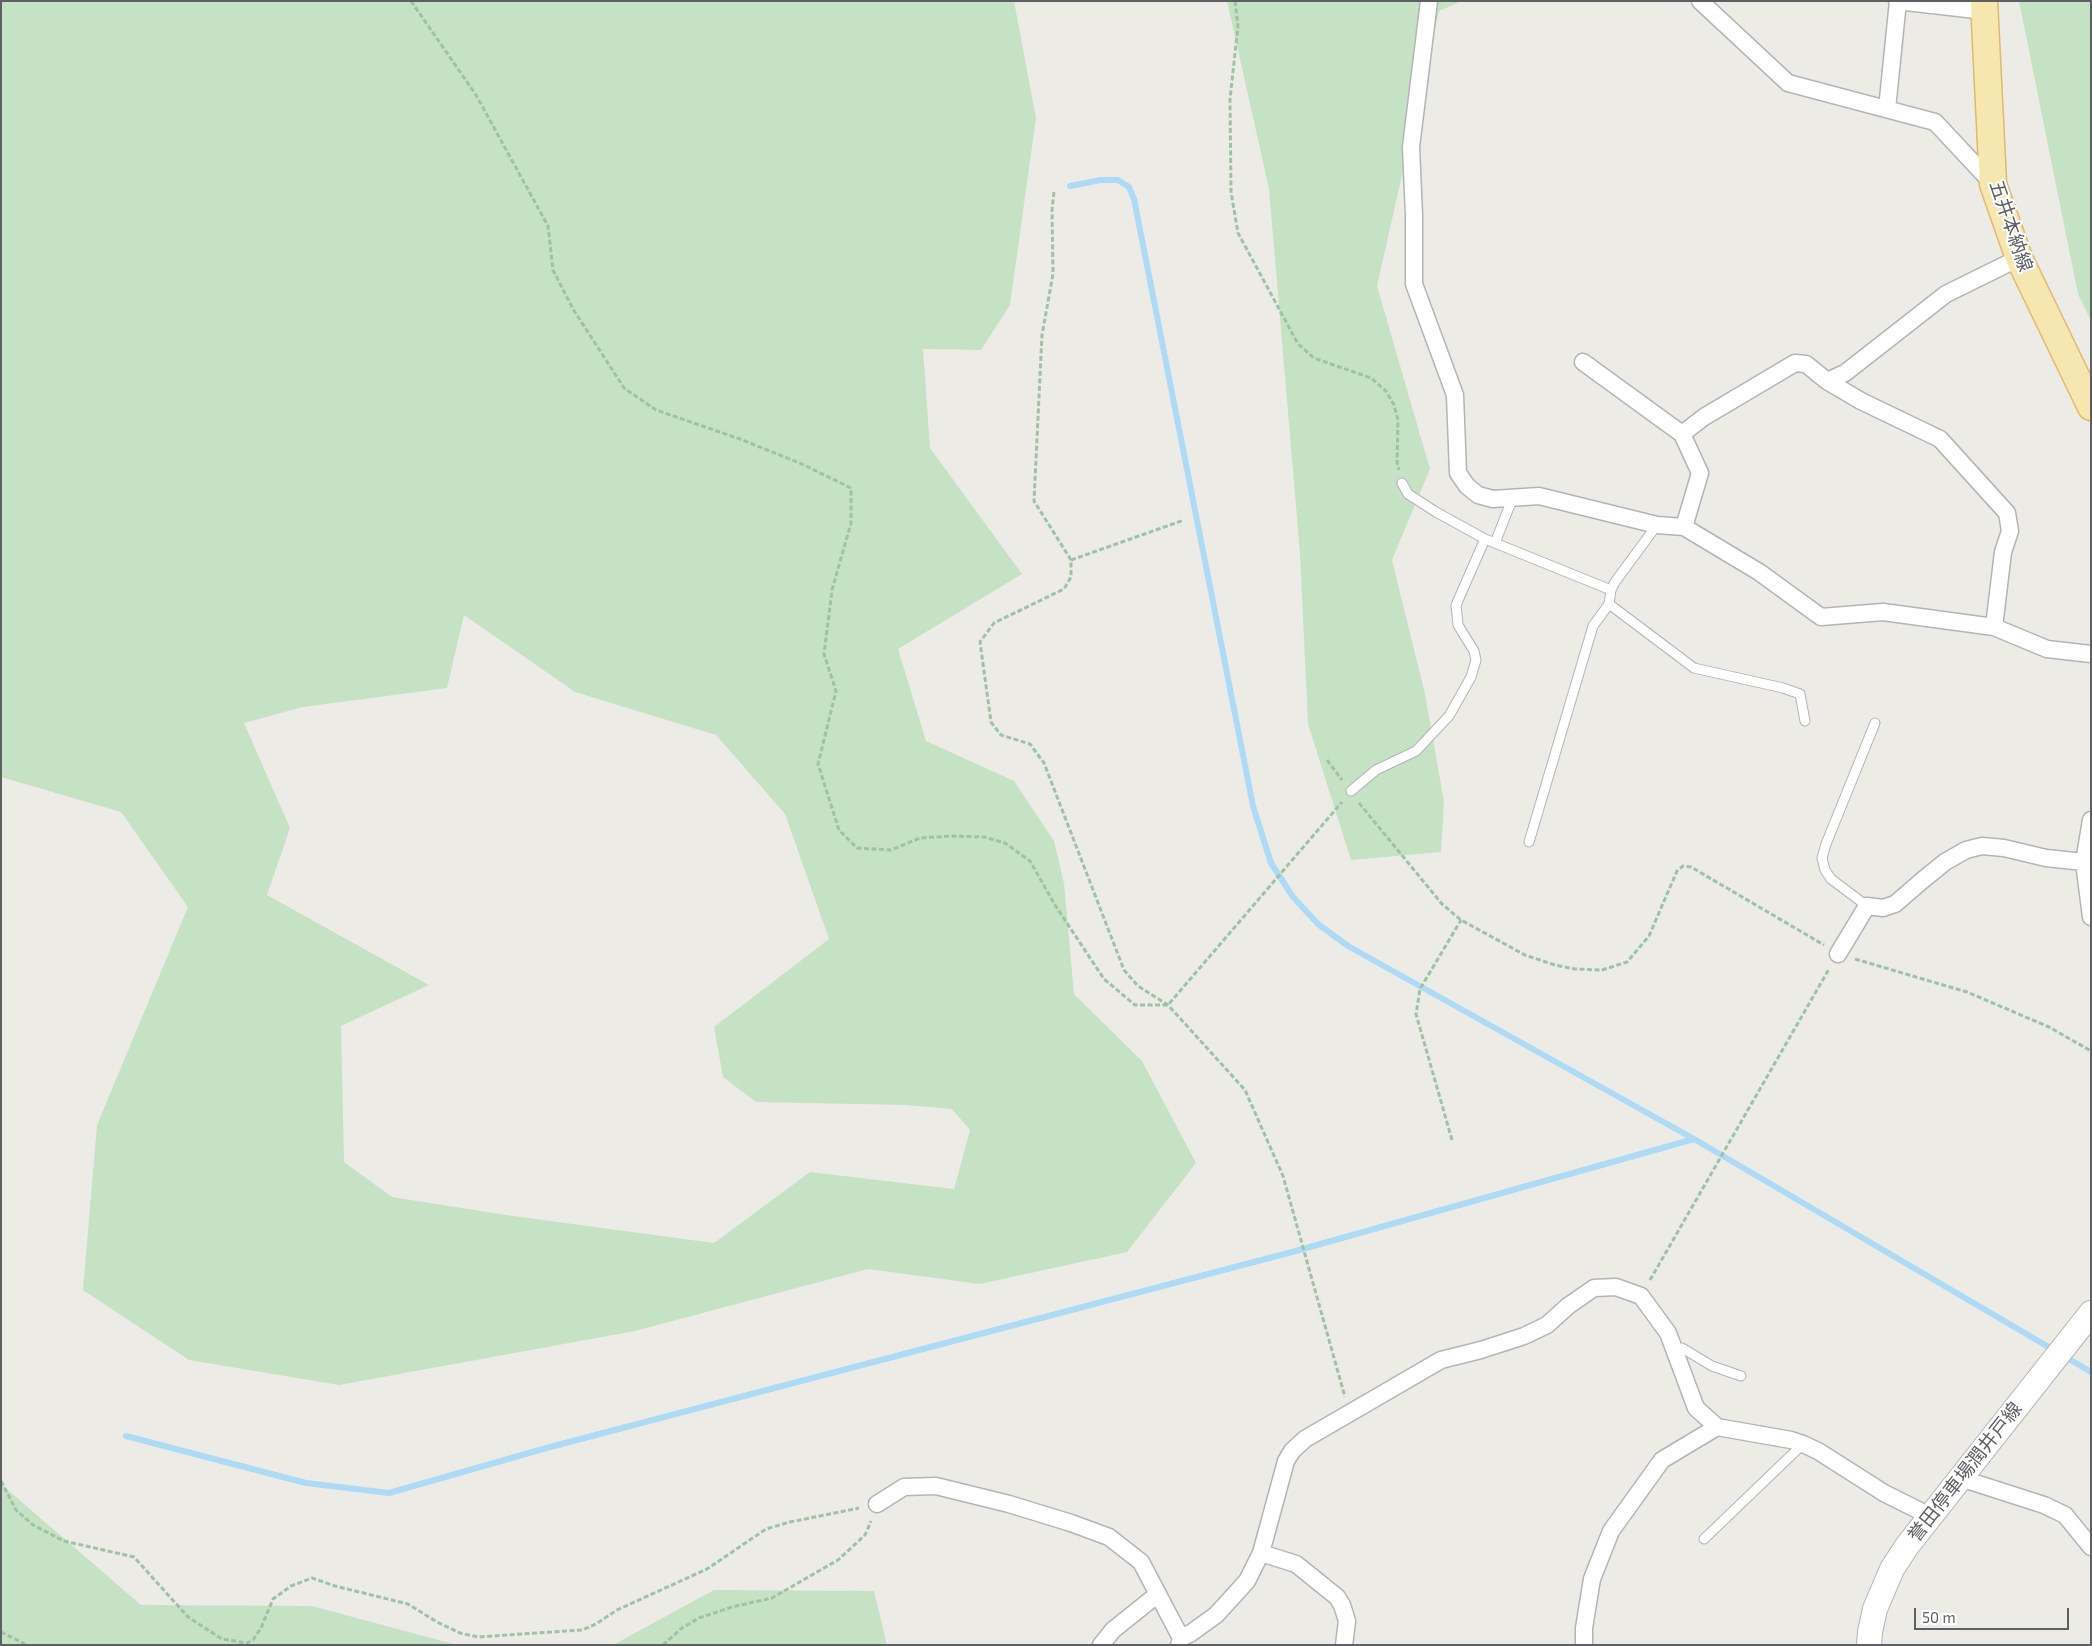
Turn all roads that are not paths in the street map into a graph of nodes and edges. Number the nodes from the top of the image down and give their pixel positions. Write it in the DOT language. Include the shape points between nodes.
graph roads {
  1 [pos="1429,1"];
  2 [pos="1700,1"];
  3 [pos="1897,1"];
  4 [pos="1984,6"];
  5 [pos="1887,109"];
  6 [pos="1993,184"];
  7 [pos="2019,258"];
  8 [pos="1583,362"];
  9 [pos="1826,381"];
  10 [pos="2091,407"];
  11 [pos="1682,434"];
  12 [pos="1402,483"];
  13 [pos="1513,497"];
  14 [pos="1657,525"];
  15 [pos="1684,527"];
  16 [pos="1485,539"];
  17 [pos="1495,543"];
  18 [pos="1611,590"];
  19 [pos="1609,604"];
  20 [pos="1994,627"];
  21 [pos="2091,654"];
  22 [pos="1806,721"];
  23 [pos="1875,723"];
  24 [pos="1351,791"];
  25 [pos="2091,820"];
  26 [pos="1529,842"];
  27 [pos="2084,862"];
  28 [pos="1867,906"];
  29 [pos="2091,917"];
  30 [pos="1838,954"];
  31 [pos="2091,1313"];
  32 [pos="1675,1350"];
  33 [pos="1741,1376"];
  34 [pos="1718,1427"];
  35 [pos="1803,1444"];
  36 [pos="1960,1478"];
  37 [pos="877,1504"];
  38 [pos="1930,1516"];
  39 [pos="1704,1540"];
  40 [pos="2091,1547"];
  41 [pos="1261,1553"];
  42 [pos="1158,1594"];
  43 [pos="1180,1641"];
  44 [pos="1101,1645"];
  45 [pos="1344,1645"];
  46 [pos="1584,1645"];
  47 [pos="1869,1645"];
  1 -- 13 [label="street" via="1411,147 1414,284 1455,395 1458,473 1478,495 1493,499"];
  2 -- 5 [label="street" via="1788,83"];
  3 -- 4 [label="street"];
  3 -- 5 [label="street"];
  4 -- 6 [label="main road, 五井本納線"];
  5 -- 6 [label="street" via="1935,122"];
  6 -- 7 [label="main road, 五井本納線"];
  7 -- 9 [label="street" via="1946,294 1845,373"];
  7 -- 10 [label="main road, 五井本納線"];
  8 -- 11 [label="street"];
  9 -- 11 [label="street" via="1806,364 1795,363 1704,417"];
  9 -- 20 [label="street" via="1940,439 2007,513 2010,531 2003,552"];
  11 -- 15 [label="street" via="1700,472"];
  12 -- 16 [label="lane" via="1408,494"];
  13 -- 14 [label="street" via="1539,496"];
  13 -- 17 [label="lane"];
  14 -- 15 [label="street"];
  14 -- 18 [label="lane"];
  15 -- 20 [label="street" via="1759,572 1821,617 1883,612"];
  16 -- 17 [label="lane"];
  16 -- 24 [label="lane" via="1456,606 1458,625 1476,660 1471,677 1449,716 1416,751 1376,770"];
  17 -- 18 [label="lane"];
  18 -- 19 [label="lane"];
  19 -- 22 [label="lane" via="1694,668 1800,694"];
  19 -- 26 [label="lane" via="1592,626"];
  20 -- 21 [label="street" via="2047,649"];
  23 -- 28 [label="lane" via="1822,858 1831,879"];
  25 -- 27 [label="street"];
  27 -- 28 [label="street" via="1982,846 1966,850 1945,862 1895,904 1883,908"];
  27 -- 29 [label="street"];
  28 -- 30 [label="street"];
  31 -- 36 [label="main road, 誉田停車場潤井戸線"];
  32 -- 33 [label="lane" via="1682,1348 1712,1366"];
  32 -- 34 [label="street" via="1696,1408"];
  32 -- 41 [label="street" via="1668,1333 1641,1296 1616,1287 1594,1288 1547,1325 1524,1336 1441,1360 1305,1439 1292,1451 1286,1461"];
  34 -- 35 [label="street"];
  34 -- 46 [label="street" via="1662,1460 1611,1531 1592,1579"];
  35 -- 38 [label="street" via="1884,1493"];
  35 -- 39 [label="lane"];
  36 -- 38 [label="main road, 誉田停車場潤井戸線"];
  36 -- 40 [label="street" via="2065,1515"];
  37 -- 42 [label="street" via="904,1487 936,1486 1071,1523 1109,1537 1141,1562"];
  38 -- 47 [label="main road, 誉田停車場潤井戸線" via="1892,1569 1875,1610"];
  41 -- 43 [label="street" via="1247,1581 1216,1615"];
  41 -- 45 [label="street" via="1296,1564 1337,1597 1347,1620"];
  42 -- 43 [label="street"];
  42 -- 44 [label="street" via="1114,1630"];
}
